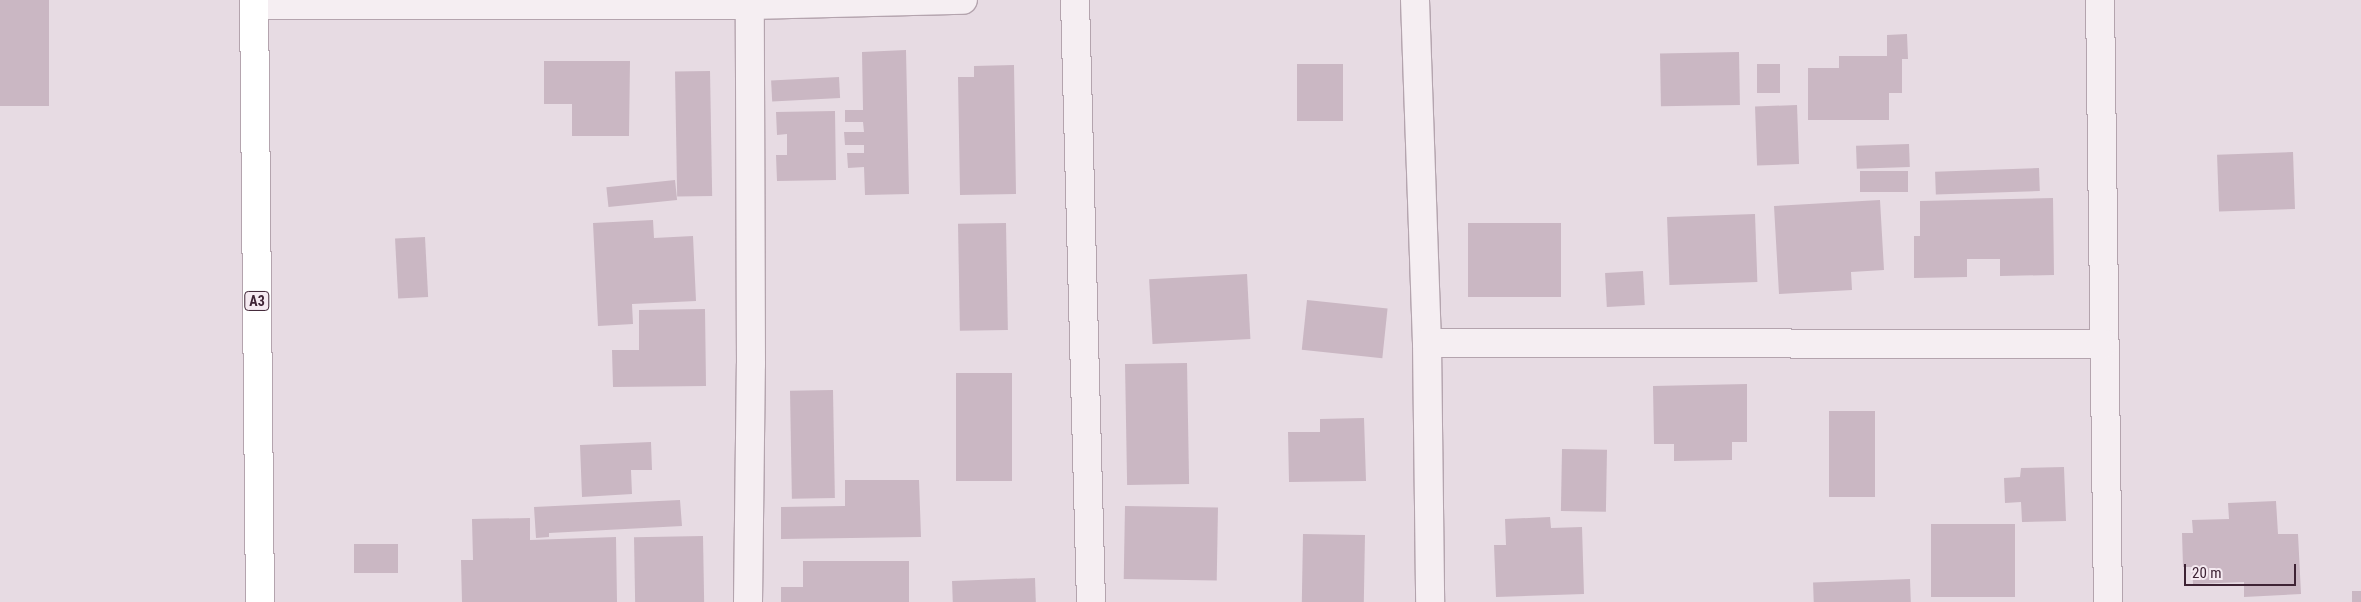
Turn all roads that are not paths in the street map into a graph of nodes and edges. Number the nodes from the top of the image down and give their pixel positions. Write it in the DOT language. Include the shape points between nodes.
graph roads {
  1 [pos="963,0"];
  2 [pos="1075,0"];
  3 [pos="1415,0"];
  4 [pos="2100,0"];
  5 [pos="750,2"];
  6 [pos="255,3"];
  7 [pos="1427,343"];
  8 [pos="2104,344"];
  9 [pos="260,602"];
  10 [pos="748,602"];
  11 [pos="1091,602"];
  12 [pos="1430,602"];
  13 [pos="2108,602"];
  1 -- 5 [label="street"];
  2 -- 11 [label="street"];
  3 -- 7 [label="street"];
  4 -- 8 [label="street"];
  5 -- 6 [label="street"];
  5 -- 10 [label="street"];
  6 -- 9 [label="main road, A3"];
  7 -- 8 [label="street"];
  7 -- 12 [label="street"];
  8 -- 13 [label="street"];
}
